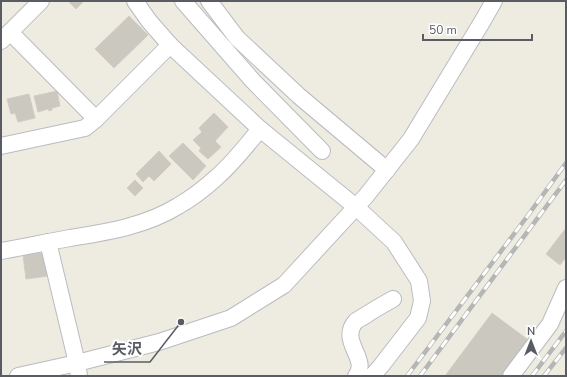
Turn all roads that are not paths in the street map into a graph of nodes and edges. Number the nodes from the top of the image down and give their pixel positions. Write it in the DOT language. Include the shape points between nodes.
graph roads {
  1 [pos="41,1"];
  2 [pos="135,1"];
  3 [pos="183,1"];
  4 [pos="209,1"];
  5 [pos="494,1"];
  6 [pos="6,37"];
  7 [pos="170,45"];
  8 [pos="96,119"];
  9 [pos="260,129"];
  10 [pos="1,146"];
  11 [pos="322,150"];
  12 [pos="387,170"];
  13 [pos="356,207"];
  14 [pos="48,242"];
  15 [pos="1,250"];
  16 [pos="566,288"];
  17 [pos="393,299"];
  18 [pos="78,370"];
  19 [pos="18,376"];
  20 [pos="356,376"];
  21 [pos="372,376"];
  22 [pos="511,376"];
  1 -- 6 [label="street"];
  2 -- 7 [label="street"];
  3 -- 11 [label="street" via="253,81"];
  4 -- 12 [label="street" via="237,38"];
  5 -- 12 [label="street" via="411,139"];
  6 -- 8 [label="street"];
  7 -- 8 [label="street"];
  7 -- 9 [label="street"];
  8 -- 10 [label="street" via="86,128"];
  9 -- 13 [label="street"];
  9 -- 14 [label="street" via="218,177 177,207 124,228"];
  12 -- 13 [label="street"];
  13 -- 18 [label="street" via="284,285 231,318"];
  13 -- 21 [label="street" via="394,242 419,281 422,301 418,318"];
  14 -- 15 [label="street"];
  14 -- 18 [label="street"];
  16 -- 22 [label="street" via="550,324"];
  17 -- 20 [label="street" via="357,321 352,327 351,343 360,366"];
  18 -- 19 [label="street"];
}
